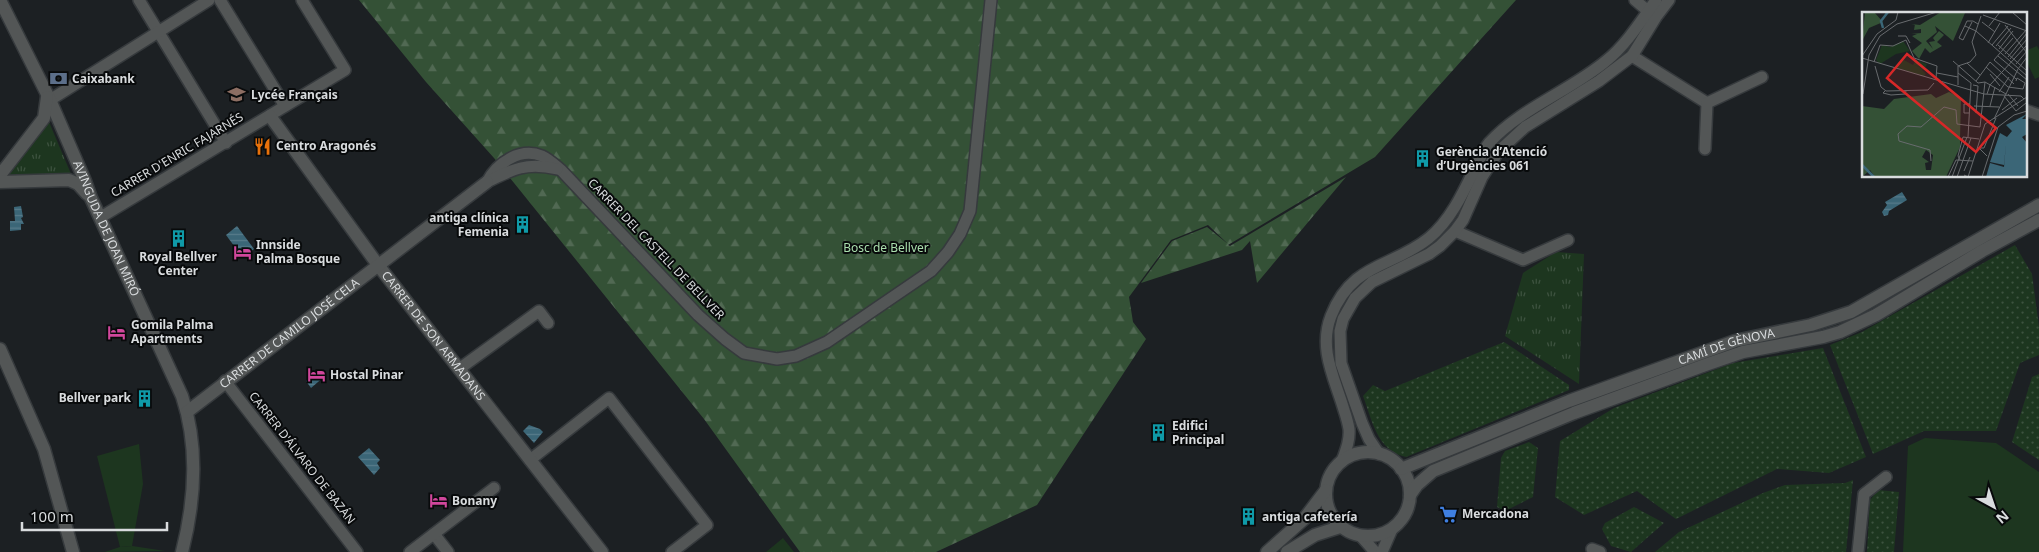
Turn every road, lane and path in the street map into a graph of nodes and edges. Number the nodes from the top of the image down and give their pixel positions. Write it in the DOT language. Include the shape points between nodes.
graph roads {
  1 [pos="0,0"];
  2 [pos="139,0"];
  3 [pos="209,0"];
  4 [pos="220,0"];
  5 [pos="302,0"];
  6 [pos="991,0"];
  7 [pos="1635,0"];
  8 [pos="1656,0"];
  9 [pos="1669,0"];
  10 [pos="1648,11"];
  11 [pos="159,32"];
  12 [pos="1632,56"];
  13 [pos="1592,71"];
  14 [pos="1762,77"];
  15 [pos="48,96"];
  16 [pos="1707,103"];
  17 [pos="285,106"];
  18 [pos="2026,110"];
  19 [pos="2039,115"];
  20 [pos="270,116"];
  21 [pos="226,143"];
  22 [pos="1705,149"];
  23 [pos="0,176"];
  24 [pos="0,182"];
  25 [pos="487,182"];
  26 [pos="1468,184"];
  27 [pos="91,198"];
  28 [pos="2039,205"];
  29 [pos="100,217"];
  30 [pos="2039,220"];
  31 [pos="1455,231"];
  32 [pos="1568,240"];
  33 [pos="1412,249"];
  34 [pos="378,265"];
  35 [pos="548,322"];
  36 [pos="0,349"];
  37 [pos="459,369"];
  38 [pos="225,382"];
  39 [pos="187,412"];
  40 [pos="1378,454"];
  41 [pos="530,460"];
  42 [pos="1342,461"];
  43 [pos="1401,469"];
  44 [pos="1886,477"];
  45 [pos="494,488"];
  46 [pos="1326,490"];
  47 [pos="1410,495"];
  48 [pos="1340,527"];
  49 [pos="1392,529"];
  50 [pos="434,534"];
  51 [pos="1360,535"];
  52 [pos="73,552"];
  53 [pos="182,552"];
  54 [pos="357,552"];
  55 [pos="410,552"];
  56 [pos="448,552"];
  57 [pos="602,552"];
  58 [pos="672,552"];
  59 [pos="1267,552"];
  60 [pos="1287,552"];
  61 [pos="1375,552"];
  62 [pos="1382,552"];
  63 [pos="1858,552"];
  1 -- 15 [label="street, AVINGUDA DE JOAN MIRÓ"];
  2 -- 11 [label="street"];
  3 -- 11 [label="street"];
  4 -- 17 [label="street"];
  5 -- 17 [label="street, CARRER D'ENRIC FAJARNÉS" via="345,70"];
  6 -- 25 [label="street, CARRER DEL CASTELL DE BELLVER" via="970,211 960,234 931,271 827,342 796,356 777,359 744,353 725,339 698,315 561,170 542,165 526,166"];
  7 -- 10 [label="street"];
  8 -- 10 [label="street"];
  9 -- 12 [label="street"];
  10 -- 12 [label="street" via="1649,16 1635,38"];
  10 -- 13 [label="street" via="1621,46"];
  11 -- 15 [label="street"];
  11 -- 21 [label="street"];
  12 -- 13 [label="street" via="1617,59 1603,71"];
  12 -- 16 [label="street"];
  12 -- 31 [label="street" via="1525,127 1498,152"];
  13 -- 26 [label="street" via="1518,118 1488,144"];
  14 -- 16 [label="street"];
  15 -- 23 [label="street" via="44,118"];
  15 -- 27 [label="street, AVINGUDA DE JOAN MIRÓ"];
  16 -- 22 [label="street"];
  17 -- 20 [label="street, CARRER D'ENRIC FAJARNÉS"];
  18 -- 19 [label="street"];
  20 -- 21 [label="street, CARRER D'ENRIC FAJARNÉS"];
  20 -- 34 [label="street, CARRER DE SON ARMADANS"];
  21 -- 29 [label="street, CARRER D'ENRIC FAJARNÉS"];
  24 -- 27 [label="street" via="69,180 78,184"];
  25 -- 34 [label="street, CARRER DE CAMILO JOSÉ CELA"];
  26 -- 31 [label="street" via="1470,189 1455,218"];
  26 -- 33 [label="street" via="1444,223"];
  27 -- 29 [label="street, AVINGUDA DE JOAN MIRÓ"];
  28 -- 43 [label="street, CAMÍ DE GÈNOVA" via="1851,312 1812,325 1735,341 1569,401"];
  29 -- 39 [label="street, AVINGUDA DE JOAN MIRÓ"];
  30 -- 47 [label="street, CAMÍ DE GÈNOVA" via="1876,315 1840,332 1743,352 1582,409 1433,471"];
  31 -- 32 [label="street" via="1523,260"];
  31 -- 33 [label="street" via="1438,236 1421,250"];
  31 -- 40 [label="street" via="1429,254 1372,282 1355,298 1343,319 1339,342 1342,364 1362,423"];
  33 -- 42 [label="street" via="1364,272 1345,291 1327,329 1329,369 1349,427 1349,441"];
  34 -- 37 [label="street, CARRER DE SON ARMADANS"];
  34 -- 38 [label="street, CARRER DE CAMILO JOSÉ CELA"];
  35 -- 37 [label="street" via="539,311"];
  36 -- 52 [label="street" via="44,449"];
  37 -- 41 [label="street, CARRER DE SON ARMADANS"];
  38 -- 39 [label="street, CARRER DE CAMILO JOSÉ CELA"];
  38 -- 54 [label="street, CARRER D'ÁLVARO DE BAZÁN"];
  39 -- 53 [label="street, AVINGUDA DE JOAN MIRÓ" via="194,480"];
  40 -- 42 [label="street" via="1365,452"];
  40 -- 43 [label="street"];
  41 -- 57 [label="street, CARRER DE SON ARMADANS"];
  41 -- 58 [label="street" via="609,398 707,525"];
  42 -- 46 [label="street" via="1330,475"];
  43 -- 47 [label="street"];
  44 -- 63 [label="street" via="1864,494"];
  45 -- 50 [label="street"];
  46 -- 48 [label="street" via="1326,503"];
  46 -- 59 [label="street" via="1304,519"];
  47 -- 49 [label="street" via="1404,514"];
  48 -- 51 [label="street"];
  48 -- 60 [label="street" via="1315,534"];
  49 -- 51 [label="street" via="1380,535"];
  49 -- 62 [label="street"];
  50 -- 55 [label="street"];
  50 -- 56 [label="street"];
  51 -- 61 [label="street"];
}
